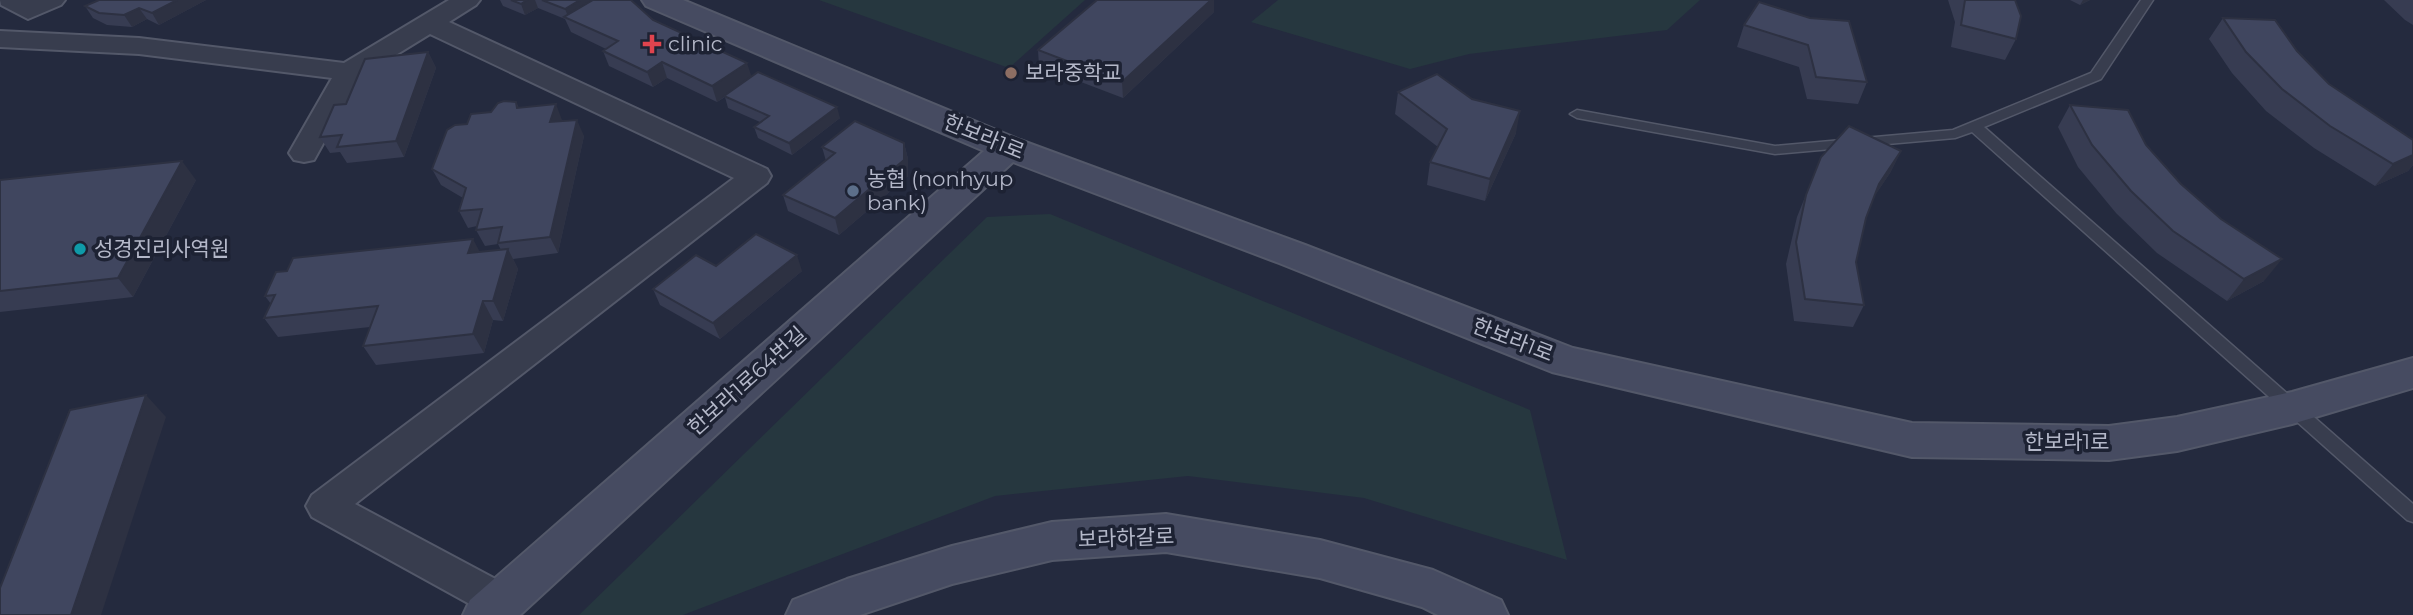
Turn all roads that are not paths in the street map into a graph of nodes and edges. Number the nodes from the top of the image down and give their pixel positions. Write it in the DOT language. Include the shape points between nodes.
graph roads {
  1 [pos="10,0"];
  2 [pos="52,0"];
  3 [pos="467,0"];
  4 [pos="2147,0"];
  5 [pos="663,1"];
  6 [pos="429,23"];
  7 [pos="0,39"];
  8 [pos="349,72"];
  9 [pos="1577,114"];
  10 [pos="1974,126"];
  11 [pos="1008,148"];
  12 [pos="304,153"];
  13 [pos="2413,373"];
  14 [pos="2292,408"];
  15 [pos="2413,515"];
  16 [pos="493,608"];
  17 [pos="810,615"];
  18 [pos="1485,615"];
  1 -- 2 [label="street" via="28,10"];
  3 -- 6 [label="street"];
  4 -- 10 [label="lane" via="2096,76"];
  5 -- 11 [label="street, 한보라1로"];
  6 -- 8 [label="street"];
  6 -- 16 [label="street" via="757,176 324,506"];
  7 -- 8 [label="street" via="139,46"];
  8 -- 12 [label="street"];
  9 -- 10 [label="lane" via="1775,150 1955,134"];
  10 -- 14 [label="lane"];
  11 -- 14 [label="street, 한보라1로" via="1566,361 1912,440 2109,443 2177,434"];
  11 -- 16 [label="street, 한보라1로64번길"];
  13 -- 14 [label="street, 한보라1로"];
  14 -- 15 [label="lane"];
  17 -- 18 [label="street, 보라하갈로" via="952,565 1052,541 1166,533 1320,559 1433,590"];
}
